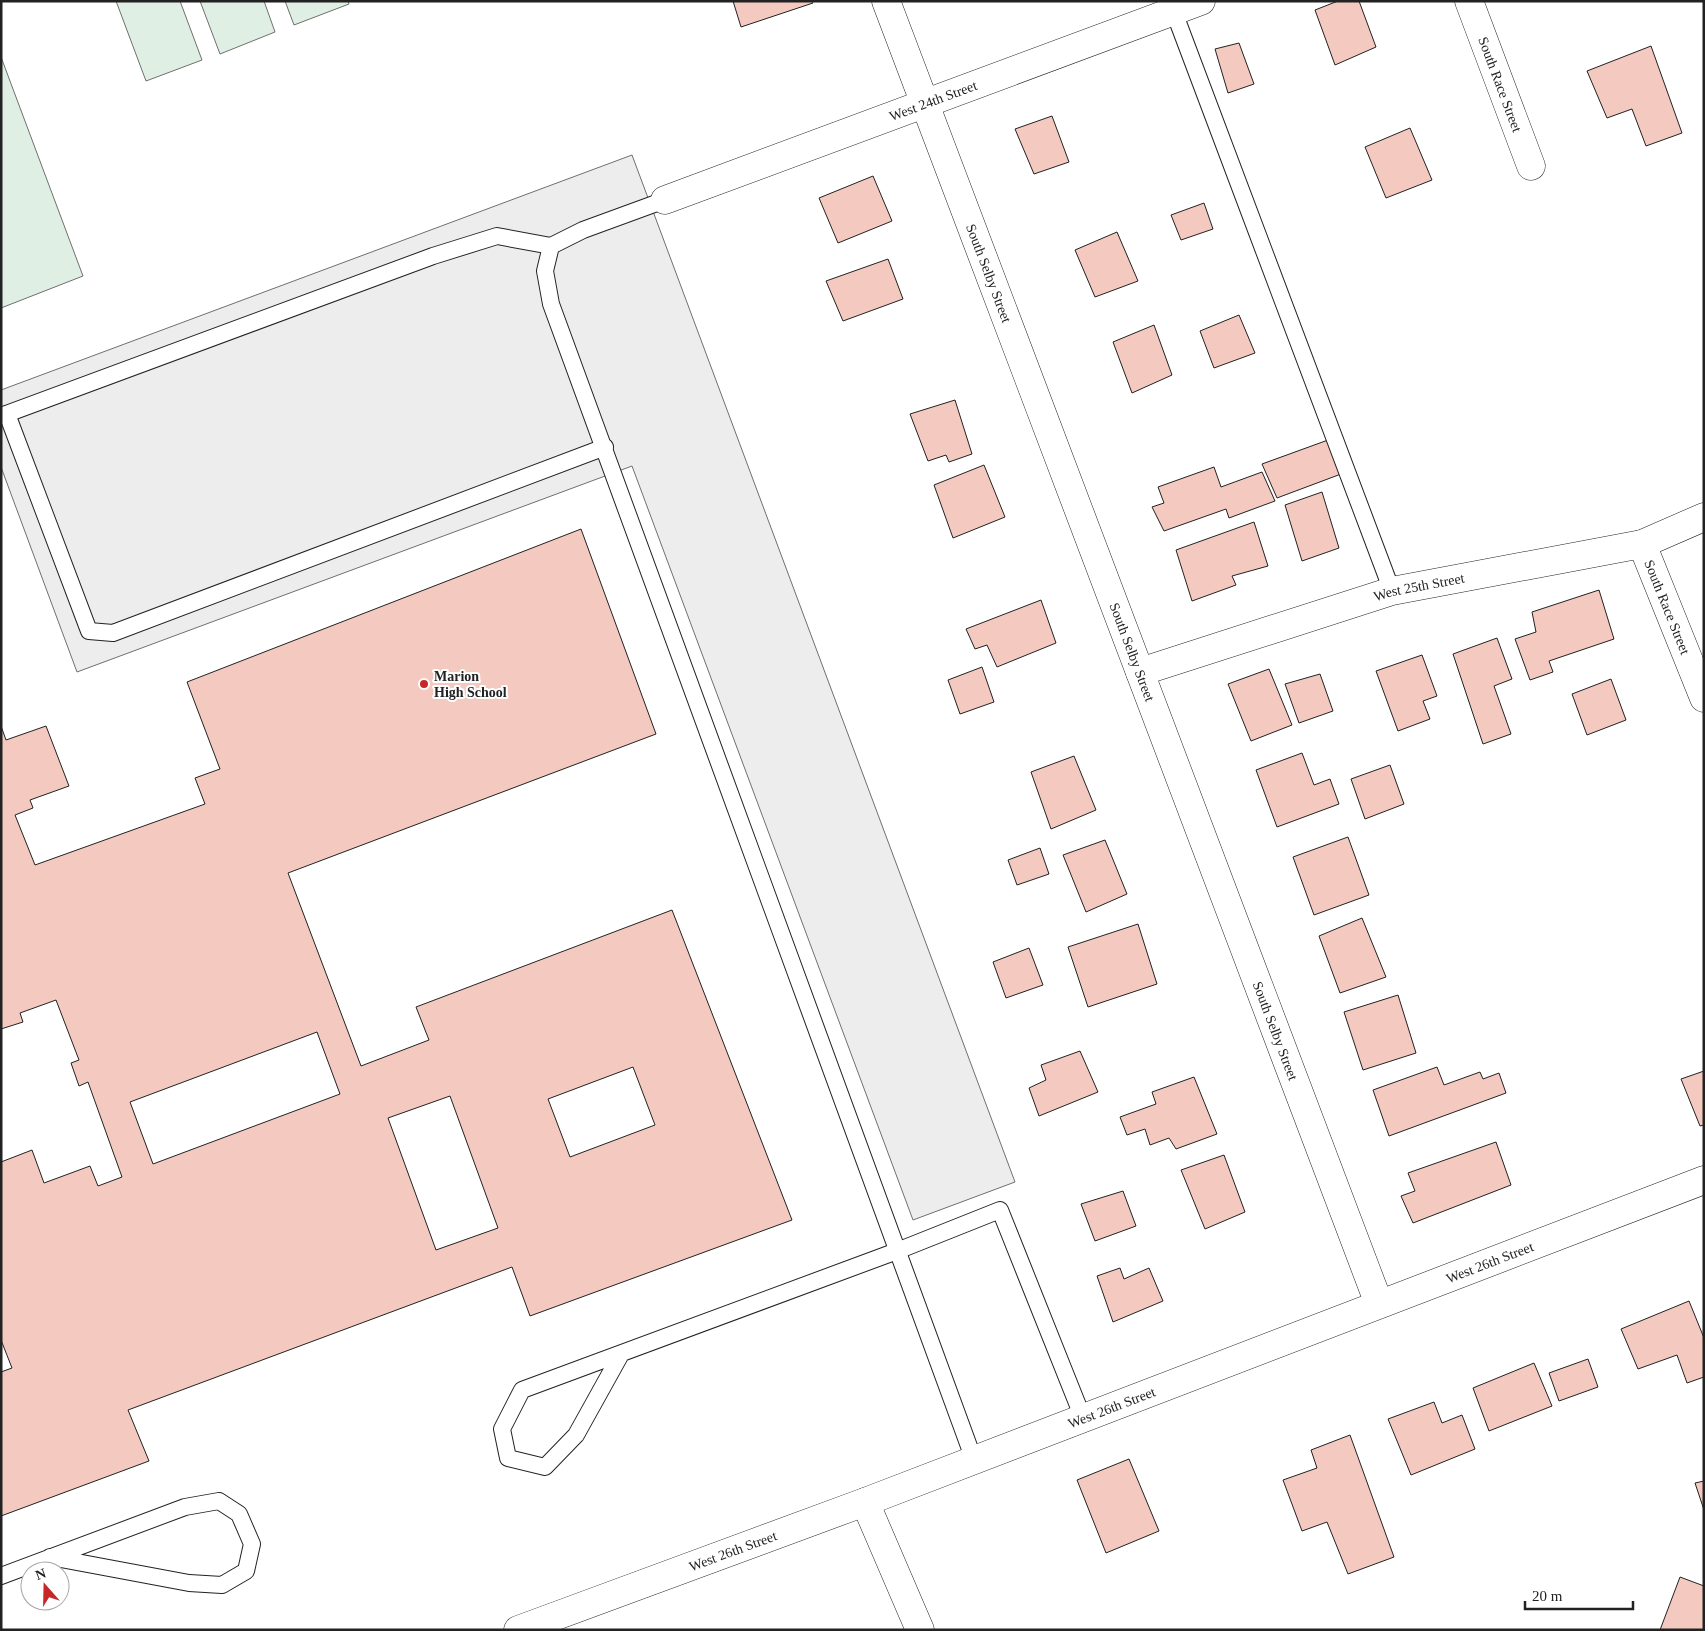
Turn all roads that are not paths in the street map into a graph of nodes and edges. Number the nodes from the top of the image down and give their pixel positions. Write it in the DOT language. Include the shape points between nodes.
graph roads {
  1 [pos="886,1"];
  2 [pos="1201,1"];
  3 [pos="1470,1"];
  4 [pos="1172,6"];
  5 [pos="925,103"];
  6 [pos="1530,166"];
  7 [pos="665,200"];
  8 [pos="551,246"];
  9 [pos="4,415"];
  10 [pos="605,448"];
  11 [pos="1704,518"];
  12 [pos="1642,544"];
  13 [pos="1392,591"];
  14 [pos="1140,672"];
  15 [pos="1704,698"];
  16 [pos="1704,1180"];
  17 [pos="897,1251"];
  18 [pos="1379,1304"];
  19 [pos="621,1354"];
  20 [pos="1084,1418"];
  21 [pos="974,1460"];
  22 [pos="865,1502"];
  23 [pos="50,1557"];
  24 [pos="1,1576"];
  25 [pos="552,1624"];
  26 [pos="518,1630"];
  27 [pos="920,1630"];
  1 -- 5 [label="street, South Selby Street"];
  2 -- 4 [label="street, West 24th Street"];
  3 -- 6 [label="street, South Race Street"];
  4 -- 5 [label="street, West 24th Street"];
  4 -- 13 [label="lane"];
  5 -- 7 [label="street, West 24th Street"];
  5 -- 14 [label="street, South Selby Street"];
  7 -- 8 [label="lane" via="583,230"];
  8 -- 9 [label="lane" via="497,236 442,253"];
  8 -- 10 [label="lane" via="545,271 551,304"];
  9 -- 10 [label="lane" via="89,632 113,633"];
  10 -- 17 [label="lane"];
  11 -- 12 [label="street, West 25th Street"];
  12 -- 13 [label="street, West 25th Street"];
  12 -- 15 [label="street, South Race Street"];
  13 -- 14 [label="street, West 25th Street"];
  14 -- 18 [label="street, South Selby Street"];
  16 -- 18 [label="street, West 26th Street"];
  17 -- 19 [label="lane"];
  17 -- 20 [label="lane" via="1000,1210"];
  17 -- 21 [label="lane"];
  18 -- 20 [label="street, West 26th Street"];
  19 -- 19 [label="lane" via="522,1390 502,1429 508,1458 545,1467 576,1435"];
  20 -- 21 [label="street, West 26th Street"];
  21 -- 22 [label="street, West 26th Street"];
  22 -- 25 [label="street, West 26th Street"];
  22 -- 27 [label="street"];
  23 -- 23 [label="lane" via="185,1507 219,1501 239,1514 252,1544 246,1571 222,1585 188,1583"];
  23 -- 24 [label="lane"];
  25 -- 26 [label="street, West 26th Street"];
}
